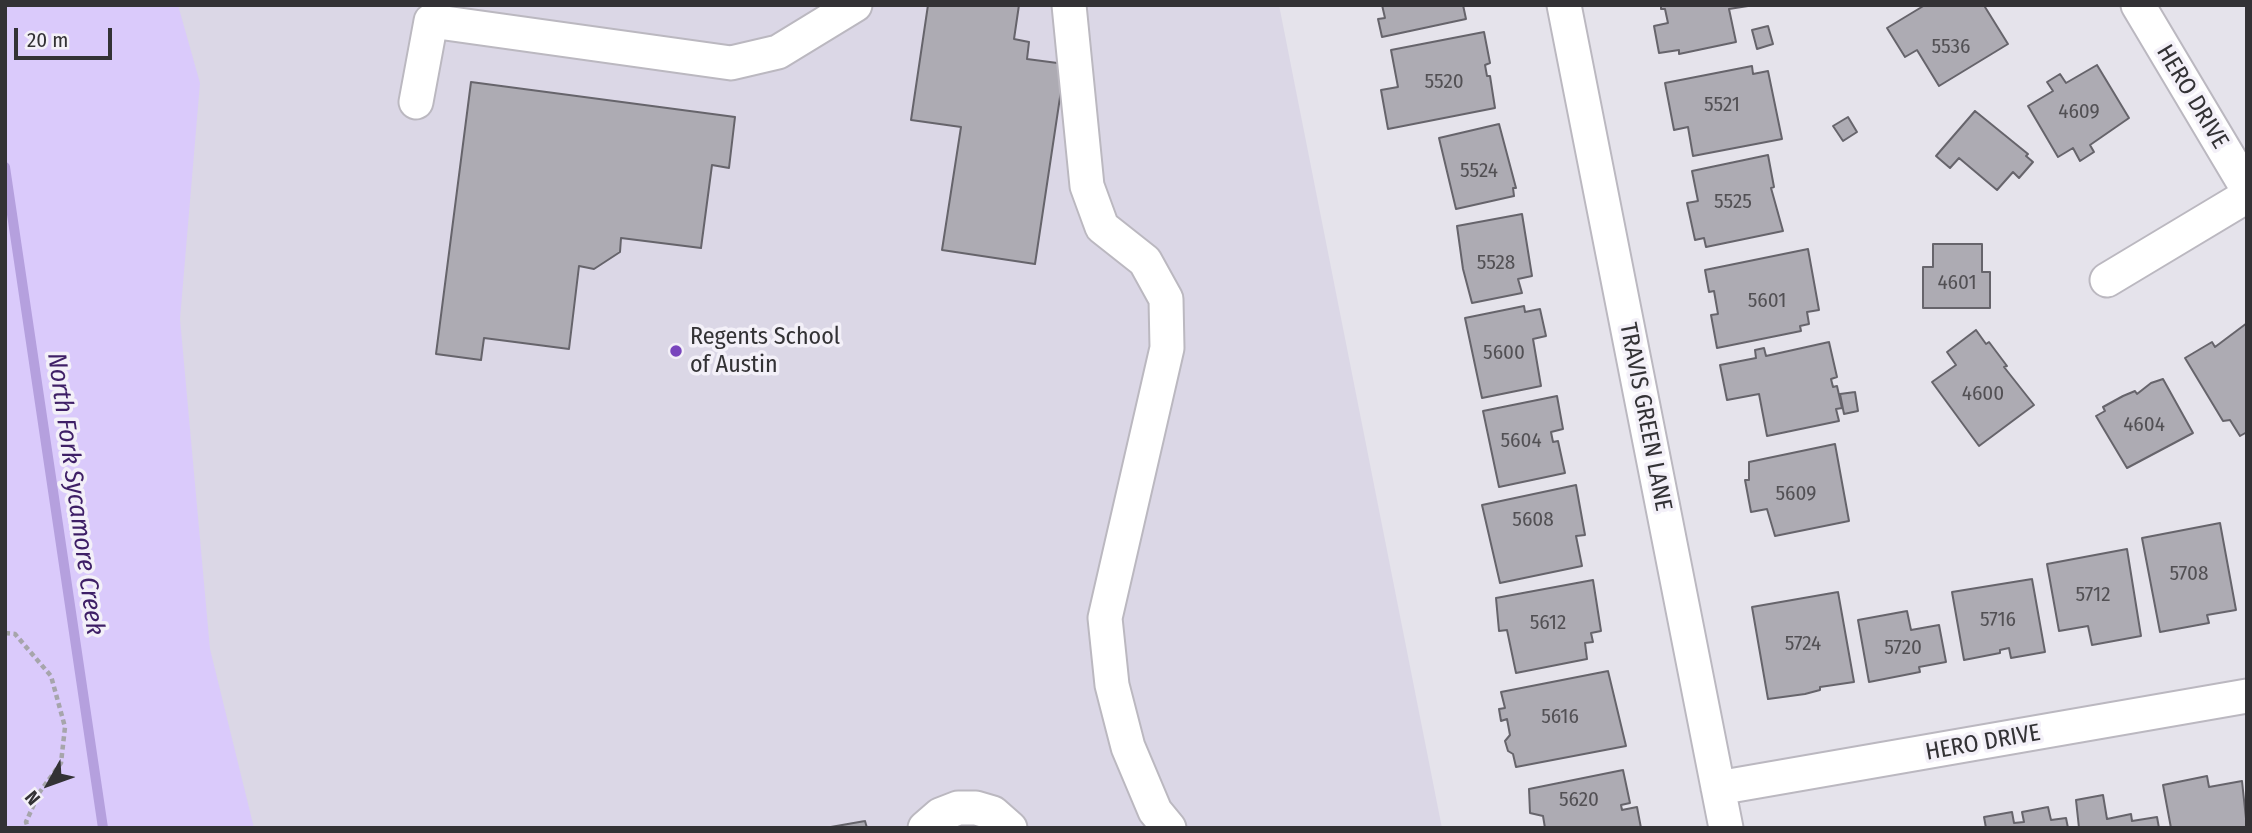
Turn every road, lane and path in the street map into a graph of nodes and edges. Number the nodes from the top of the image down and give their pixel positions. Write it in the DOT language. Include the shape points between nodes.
graph roads {
  1 [pos="855,5"];
  2 [pos="1069,5"];
  3 [pos="1564,5"];
  4 [pos="2138,5"];
  5 [pos="416,102"];
  6 [pos="2247,188"];
  7 [pos="2247,196"];
  8 [pos="2107,280"];
  9 [pos="5,633"];
  10 [pos="2247,696"];
  11 [pos="1718,788"];
  12 [pos="28,828"];
  13 [pos="925,828"];
  14 [pos="1010,828"];
  15 [pos="1169,828"];
  16 [pos="1726,828"];
  1 -- 5 [label="street" via="778,52 731,63 431,21"];
  2 -- 15 [label="street" via="1087,186 1102,226 1145,261 1166,299 1167,348 1105,618 1112,685 1128,747 1156,811"];
  3 -- 11 [label="street, TRAVIS GREEN LANE"];
  4 -- 6 [label="street, HERO DRIVE"];
  7 -- 8 [label="street"];
  9 -- 12 [label="path" via="15,634 51,676 65,727 61,763 39,793 26,822"];
  10 -- 11 [label="street, HERO DRIVE"];
  11 -- 16 [label="street, TRAVIS GREEN LANE"];
  13 -- 14 [label="street" via="940,815 976,807 993,813"];
}
